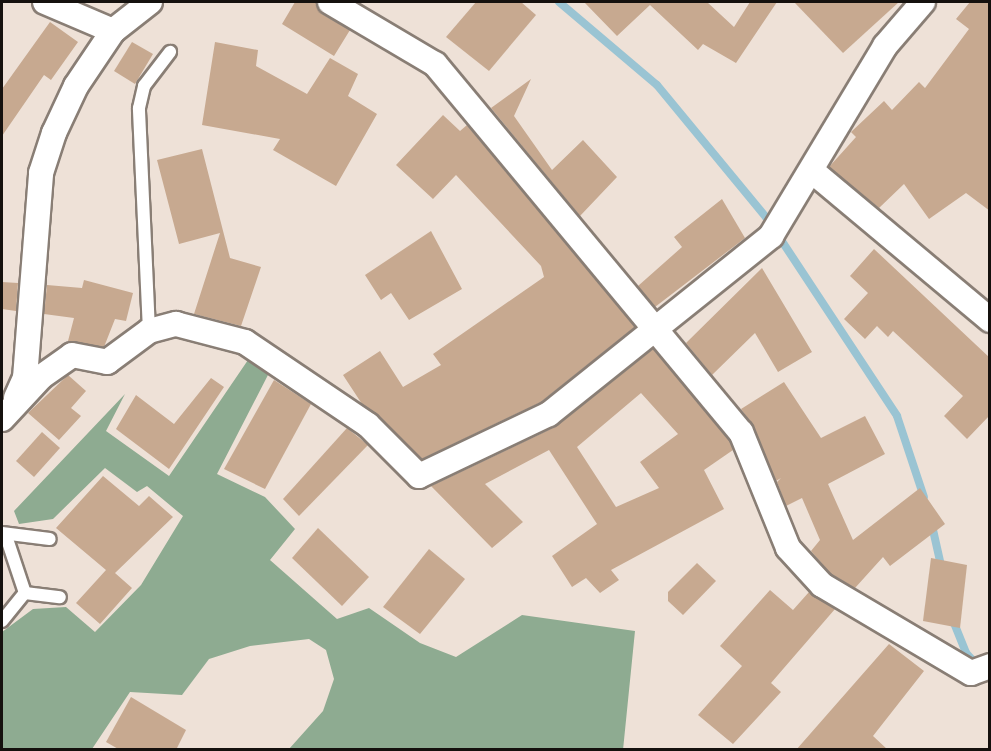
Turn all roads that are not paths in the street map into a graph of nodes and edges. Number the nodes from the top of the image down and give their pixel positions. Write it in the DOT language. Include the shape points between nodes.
graph roads {
  1 [pos="45,2"];
  2 [pos="150,2"];
  3 [pos="330,2"];
  4 [pos="923,2"];
  5 [pos="113,31"];
  6 [pos="170,52"];
  7 [pos="812,171"];
  8 [pos="990,320"];
  9 [pos="656,328"];
  10 [pos="149,331"];
  11 [pos="7,413"];
  12 [pos="4,534"];
  13 [pos="50,538"];
  14 [pos="25,593"];
  15 [pos="60,597"];
  16 [pos="2,621"];
  17 [pos="990,666"];
  1 -- 5 [label="street"];
  2 -- 5 [label="street"];
  3 -- 9 [label="street" via="435,64"];
  4 -- 7 [label="street" via="885,46"];
  5 -- 11 [label="street" via="76,86 41,173 25,378"];
  6 -- 10 [label="lane" via="144,86 139,108"];
  7 -- 8 [label="street"];
  7 -- 9 [label="street" via="771,236"];
  9 -- 10 [label="street" via="549,414 419,476 368,425 245,342 176,324"];
  9 -- 17 [label="street" via="741,432 788,549 822,585 971,673"];
  10 -- 11 [label="street" via="107,362 72,355"];
  12 -- 13 [label="lane"];
  12 -- 14 [label="lane"];
  14 -- 15 [label="lane"];
  14 -- 16 [label="lane"];
}
